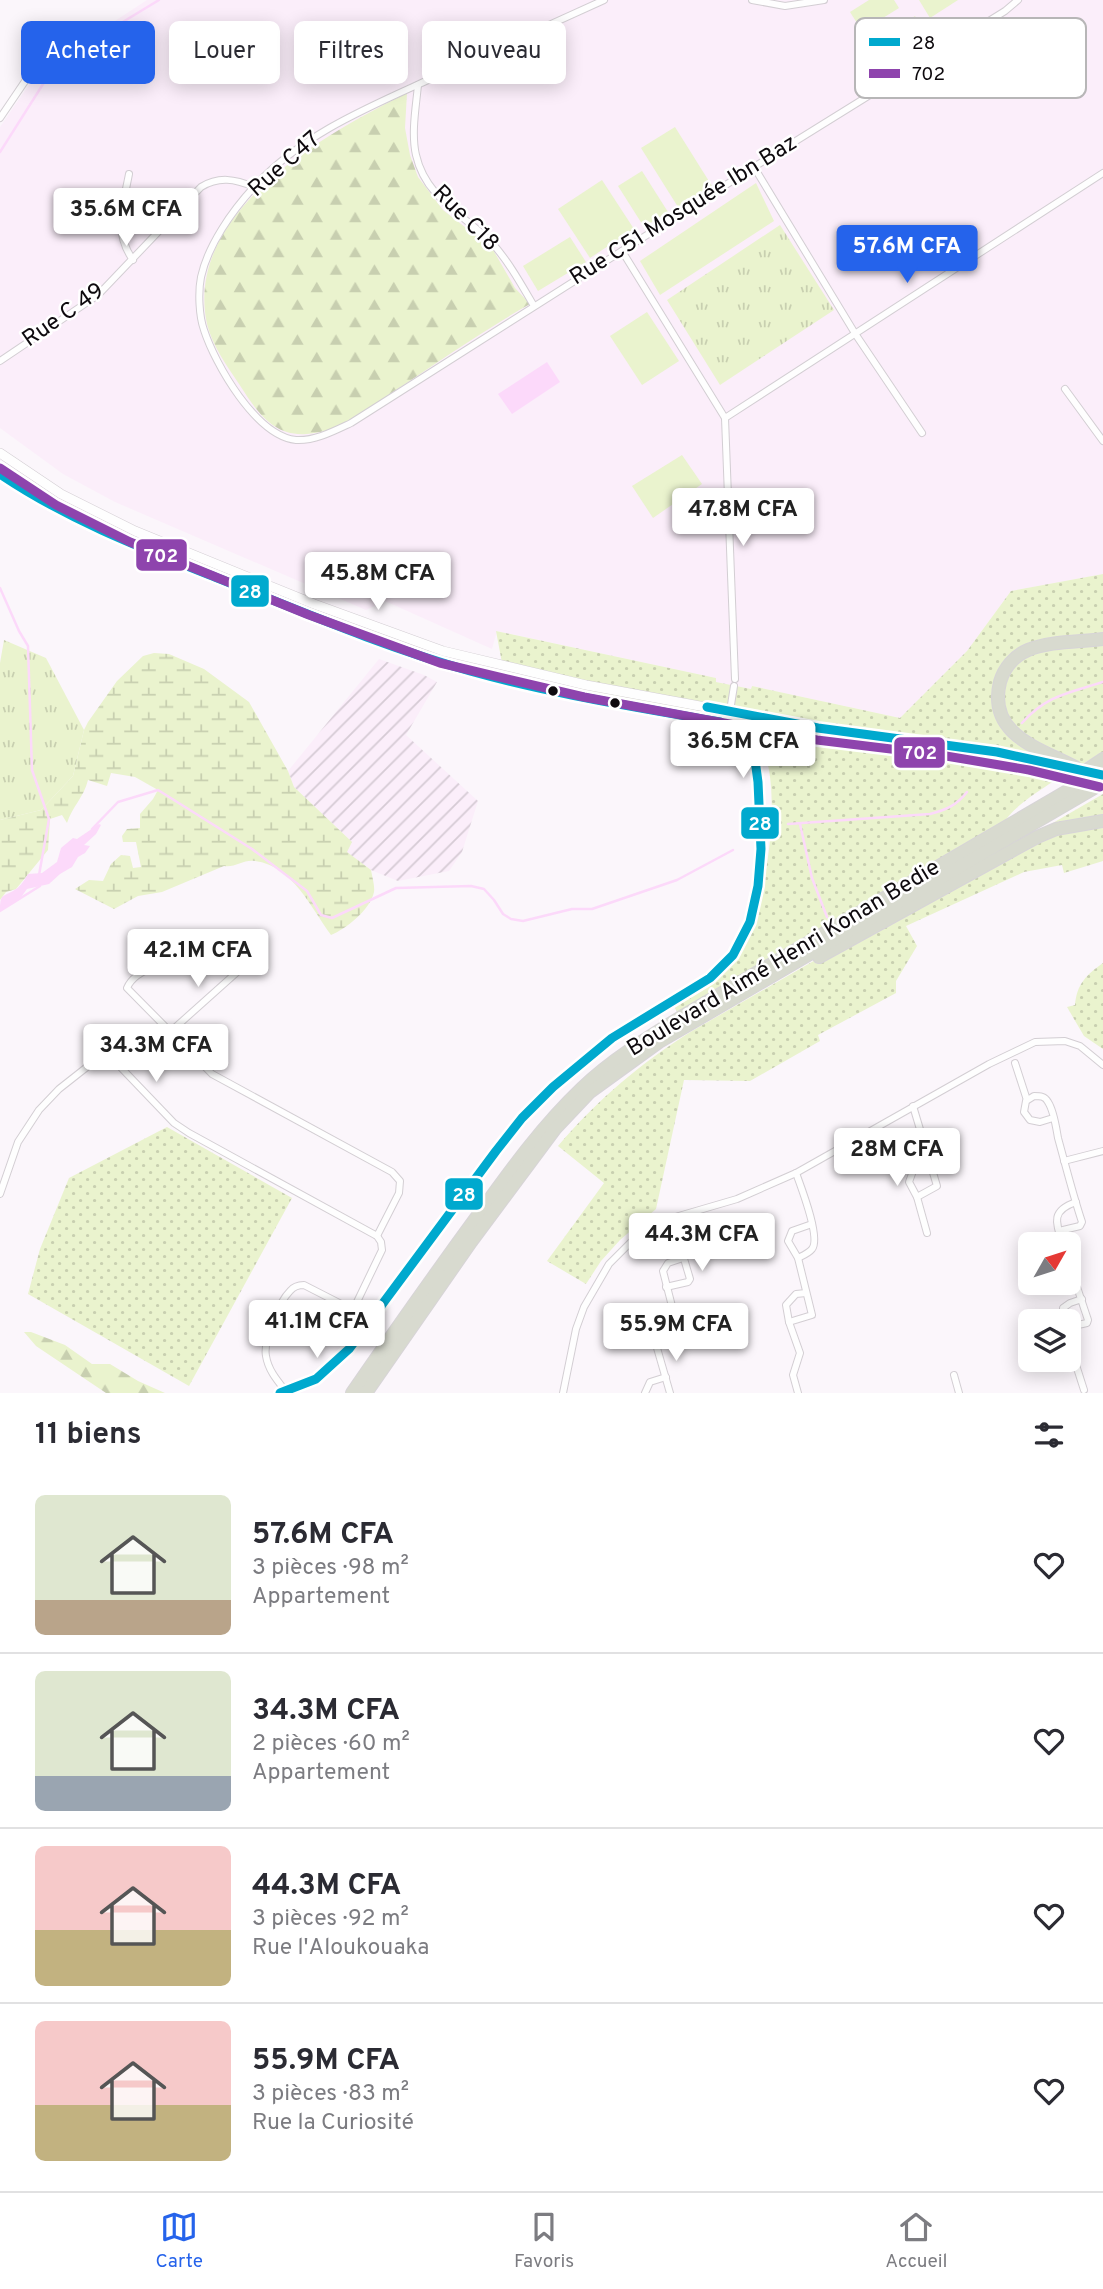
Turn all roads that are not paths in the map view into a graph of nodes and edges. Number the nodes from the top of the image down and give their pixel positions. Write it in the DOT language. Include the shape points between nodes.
graph roads {
  1 [pos="604,0"];
  2 [pos="752,0"];
  3 [pos="824,0"];
  4 [pos="1017,0"];
  5 [pos="994,18"];
  6 [pos="23,84"];
  7 [pos="418,85"];
  8 [pos="865,98"];
  9 [pos="0,118"];
  10 [pos="754,167"];
  11 [pos="1103,173"];
  12 [pos="129,174"];
  13 [pos="254,187"];
  14 [pos="622,251"];
  15 [pos="133,260"];
  16 [pos="534,306"];
  17 [pos="856,335"];
  18 [pos="0,361"];
  19 [pos="1065,389"];
  20 [pos="725,418"];
  21 [pos="351,423"];
  22 [pos="922,433"];
  23 [pos="1103,441"];
  24 [pos="0,453"];
  25 [pos="0,474"];
  26 [pos="1103,639"];
  27 [pos="730,711"];
  28 [pos="720,722"];
  29 [pos="1103,759"];
  30 [pos="1070,771"];
  31 [pos="1103,772"];
  32 [pos="1103,785"];
  33 [pos="1103,821"];
  34 [pos="1004,826"];
  35 [pos="212,954"];
  36 [pos="245,965"];
  37 [pos="749,990"];
  38 [pos="169,1033"];
  39 [pos="1015,1063"];
  40 [pos="1103,1065"];
  41 [pos="1027,1100"];
  42 [pos="913,1106"];
  43 [pos="1053,1118"];
  44 [pos="1103,1151"];
  45 [pos="929,1161"];
  46 [pos="1064,1161"];
  47 [pos="796,1173"];
  48 [pos="0,1194"];
  49 [pos="917,1197"];
  50 [pos="1076,1202"];
  51 [pos="672,1218"];
  52 [pos="812,1224"];
  53 [pos="1059,1231"];
  54 [pos="927,1233"];
  55 [pos="377,1236"];
  56 [pos="683,1258"];
  57 [pos="798,1258"];
  58 [pos="666,1287"];
  59 [pos="806,1293"];
  60 [pos="1081,1295"];
  61 [pos="1082,1299"];
  62 [pos="1063,1309"];
  63 [pos="675,1318"];
  64 [pos="789,1322"];
  65 [pos="1081,1324"];
  66 [pos="655,1341"];
  67 [pos="1078,1372"];
  68 [pos="954,1375"];
  69 [pos="666,1377"];
  70 [pos="301,1390"];
  71 [pos="1084,1390"];
  72 [pos="282,1391"];
  73 [pos="352,1393"];
  74 [pos="366,1393"];
  75 [pos="563,1393"];
  76 [pos="645,1393"];
  77 [pos="670,1393"];
  78 [pos="798,1393"];
  79 [pos="959,1393"];
  1 -- 7 [label="street, Rue C47"];
  2 -- 3 [label="street" via="785,6"];
  4 -- 5 [label="street, Rue C51 Mosquée Ibn Baz"];
  6 -- 9 [label="street"];
  7 -- 13 [label="street, Rue C47" via="320,133"];
  7 -- 16 [label="street, Rue C18" via="414,140 426,179 445,203 495,247"];
  8 -- 10 [label="street, Rue C51 Mosquée Ibn Baz"];
  10 -- 14 [label="street, Rue C51 Mosquée Ibn Baz"];
  10 -- 17 [label="street"];
  11 -- 17 [label="street"];
  12 -- 15 [label="street" via="121,239"];
  13 -- 15 [label="street, Rue C 49" via="234,179 201,187"];
  13 -- 21 [label="street, Rue C47" via="228,221 201,278 203,327 212,350 250,410 276,434 309,439"];
  14 -- 16 [label="street, Rue C51 Mosquée Ibn Baz"];
  14 -- 20 [label="street"];
  15 -- 18 [label="street, Rue C 49" via="98,295"];
  16 -- 21 [label="street, Rue C51 Mosquée Ibn Baz"];
  17 -- 20 [label="street"];
  17 -- 22 [label="street"];
  19 -- 23 [label="street"];
  20 -- 27 [label="street" via="734,682"];
  24 -- 27 [label="main road" via="102,515 169,546 423,645 546,677"];
  25 -- 28 [label="main road" via="48,504 142,547 424,657 530,685"];
  26 -- 30 [label="highway" via="1029,649 1010,662 1000,683 1000,709 1010,729"];
  27 -- 30 [label="main road" via="819,728 942,743"];
  28 -- 30 [label="main road"];
  28 -- 70 [label="main road" via="745,740 757,762 759,877 752,916 738,948 719,971 604,1045 531,1108 349,1349"];
  29 -- 34 [label="highway" via="1015,814"];
  30 -- 31 [label="main road, bridge"];
  30 -- 32 [label="main road, bridge"];
  31 -- 34 [label="highway, Boulevard Aimé Henri Konan Bedie"];
  32 -- 37 [label="highway, Boulevard Aimé Henri Konan Bedie"];
  33 -- 37 [label="highway" via="1037,837 844,945"];
  34 -- 73 [label="highway, Boulevard Aimé Henri Konan Bedie" via="654,1034 584,1086 522,1155"];
  35 -- 38 [label="street" via="146,969 128,983 129,992"];
  36 -- 38 [label="street"];
  37 -- 74 [label="highway, Boulevard Aimé Henri Konan Bedie" via="620,1069 555,1129"];
  38 -- 55 [label="street" via="212,1074 392,1172 400,1181 399,1193"];
  39 -- 41 [label="street"];
  40 -- 42 [label="street" via="1080,1046 1065,1041 1035,1042"];
  41 -- 43 [label="street" via="1044,1097"];
  41 -- 43 [label="street" via="1024,1112 1030,1120"];
  42 -- 45 [label="street"];
  42 -- 47 [label="street"];
  43 -- 46 [label="street"];
  44 -- 46 [label="street"];
  45 -- 49 [label="street" via="910,1176"];
  45 -- 49 [label="street" via="937,1187"];
  46 -- 50 [label="street"];
  47 -- 51 [label="street" via="737,1199"];
  47 -- 52 [label="street"];
  48 -- 55 [label="street" via="18,1142 38,1110 106,1052 174,1123"];
  49 -- 54 [label="street"];
  50 -- 53 [label="street" via="1057,1214"];
  50 -- 53 [label="street" via="1082,1224"];
  51 -- 56 [label="street"];
  51 -- 75 [label="street" via="631,1242 596,1283 576,1329"];
  52 -- 57 [label="street" via="813,1248"];
  52 -- 57 [label="street" via="789,1236"];
  55 -- 72 [label="street" via="382,1251 356,1304 347,1307 304,1285 287,1294 265,1347"];
  56 -- 58 [label="street" via="664,1266"];
  56 -- 58 [label="street" via="689,1281"];
  57 -- 59 [label="street"];
  58 -- 63 [label="street"];
  59 -- 64 [label="street" via="789,1300"];
  59 -- 64 [label="street" via="812,1315"];
  60 -- 61 [label="street"];
  61 -- 62 [label="street"];
  61 -- 65 [label="street" via="1087,1322"];
  64 -- 78 [label="street" via="800,1353 793,1375"];
  66 -- 69 [label="street"];
  67 -- 71 [label="street"];
  68 -- 79 [label="street"];
  69 -- 76 [label="street" via="650,1382"];
  69 -- 77 [label="street"];
  70 -- 72 [label="main road"];
}
